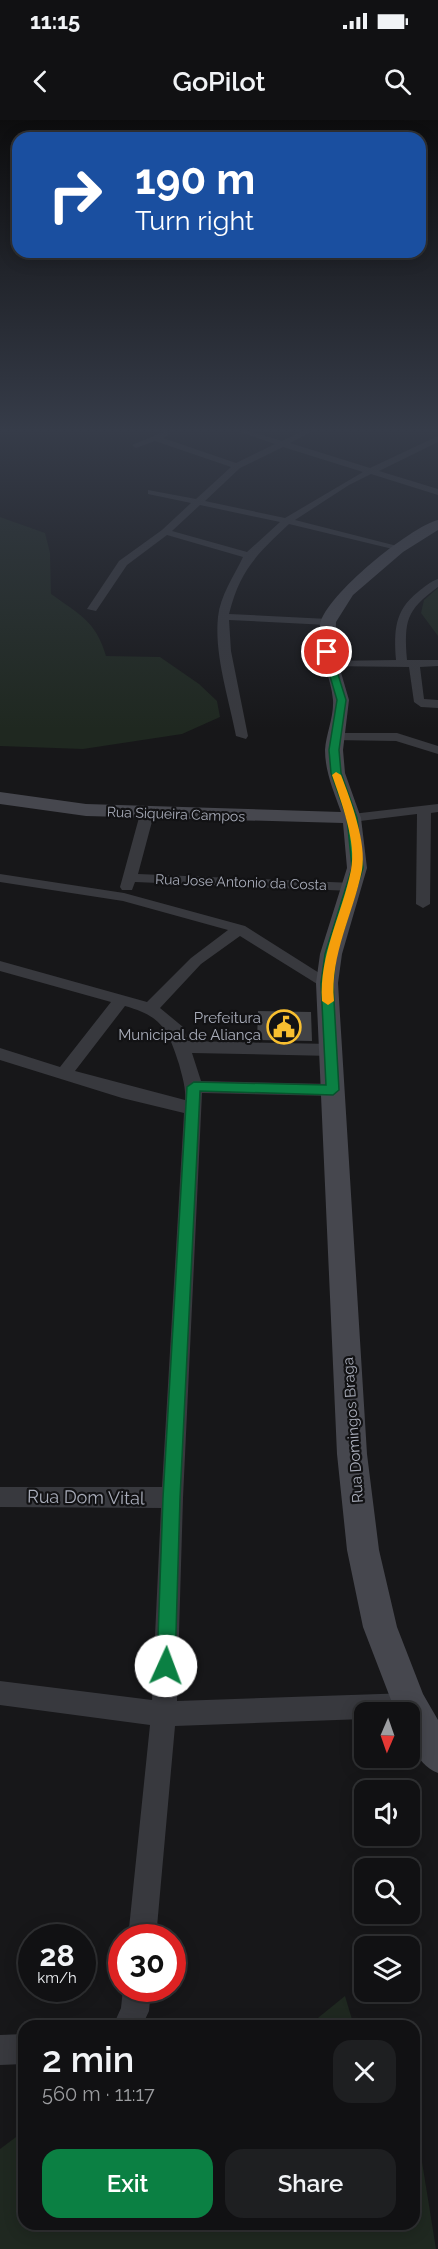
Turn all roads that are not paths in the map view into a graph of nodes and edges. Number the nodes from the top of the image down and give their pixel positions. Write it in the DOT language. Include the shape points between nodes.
graph roads {
  1 [pos="276,530"];
  2 [pos="327,530"];
  3 [pos="428,530"];
  4 [pos="165,532"];
  5 [pos="398,549"];
  6 [pos="249,556"];
  7 [pos="438,582"];
  8 [pos="92,609"];
  9 [pos="223,617"];
  10 [pos="328,622"];
  11 [pos="408,663"];
  12 [pos="438,663"];
  13 [pos="330,664"];
  14 [pos="438,704"];
  15 [pos="242,736"];
  16 [pos="335,743"];
  17 [pos="438,750"];
  18 [pos="0,798"];
  19 [pos="431,809"];
  20 [pos="147,814"];
  21 [pos="352,818"];
  22 [pos="0,878"];
  23 [pos="130,878"];
  24 [pos="353,887"];
  25 [pos="124,897"];
  26 [pos="423,904"];
  27 [pos="240,929"];
  28 [pos="0,966"];
  29 [pos="327,983"];
  30 [pos="121,1000"];
  31 [pos="150,1008"];
  32 [pos="184,1047"];
  33 [pos="332,1050"];
  34 [pos="0,1054"];
  35 [pos="64,1074"];
  36 [pos="333,1090"];
  37 [pos="193,1097"];
  38 [pos="0,1497"];
  39 [pos="172,1498"];
  40 [pos="0,1693"];
  41 [pos="409,1702"];
  42 [pos="354,1707"];
  43 [pos="164,1714"];
  44 [pos="420,1723"];
  45 [pos="438,1755"];
  46 [pos="143,1924"];
  47 [pos="18,2049"];
  48 [pos="0,2050"];
  1 -- 6 [label="street"];
  2 -- 5 [label="street"];
  3 -- 5 [label="main road"];
  4 -- 6 [label="street"];
  4 -- 8 [label="street" via="123,563"];
  5 -- 10 [label="main road" via="347,592"];
  6 -- 9 [label="street" via="228,597"];
  7 -- 11 [label="street" via="404,610 399,628"];
  9 -- 10 [label="street"];
  9 -- 15 [label="street" via="225,651"];
  10 -- 13 [label="main road, Rua Domingos Braga"];
  11 -- 12 [label="street"];
  11 -- 13 [label="street"];
  11 -- 14 [label="street" via="418,700"];
  13 -- 16 [label="main road, Rua Domingos Braga" via="341,700"];
  16 -- 17 [label="street" via="397,737"];
  16 -- 21 [label="main road, Rua Domingos Braga" via="336,773"];
  18 -- 20 [label="main road, Rua Siqueira Campos"];
  19 -- 21 [label="street"];
  19 -- 26 [label="street"];
  20 -- 21 [label="main road, Rua Siqueira Campos"];
  20 -- 23 [label="street"];
  21 -- 24 [label="main road, Rua Domingos Braga" via="357,868"];
  22 -- 25 [label="street"];
  23 -- 24 [label="street, Rua Jose Antonio da Costa"];
  23 -- 25 [label="street"];
  24 -- 29 [label="main road, Rua Domingos Braga" via="331,954"];
  25 -- 27 [label="street"];
  27 -- 29 [label="street"];
  27 -- 31 [label="street" via="196,961"];
  28 -- 30 [label="street"];
  29 -- 33 [label="main road, Rua Domingos Braga"];
  30 -- 31 [label="street"];
  30 -- 35 [label="street"];
  31 -- 32 [label="street" via="177,1031"];
  32 -- 33 [label="street"];
  32 -- 37 [label="street"];
  33 -- 36 [label="main road, Rua Domingos Braga"];
  34 -- 35 [label="street"];
  35 -- 37 [label="street" via="122,1092"];
  36 -- 37 [label="street"];
  36 -- 41 [label="main road, Rua Domingos Braga" via="352,1454 363,1550 380,1627"];
  37 -- 39 [label="street"];
  38 -- 39 [label="street, Rua Dom Vital"];
  39 -- 43 [label="street"];
  40 -- 43 [label="street"];
  42 -- 43 [label="street"];
  43 -- 46 [label="street"];
  44 -- 45 [label="main road, Rua Domingos Braga"];
  47 -- 48 [label="street"];
}
